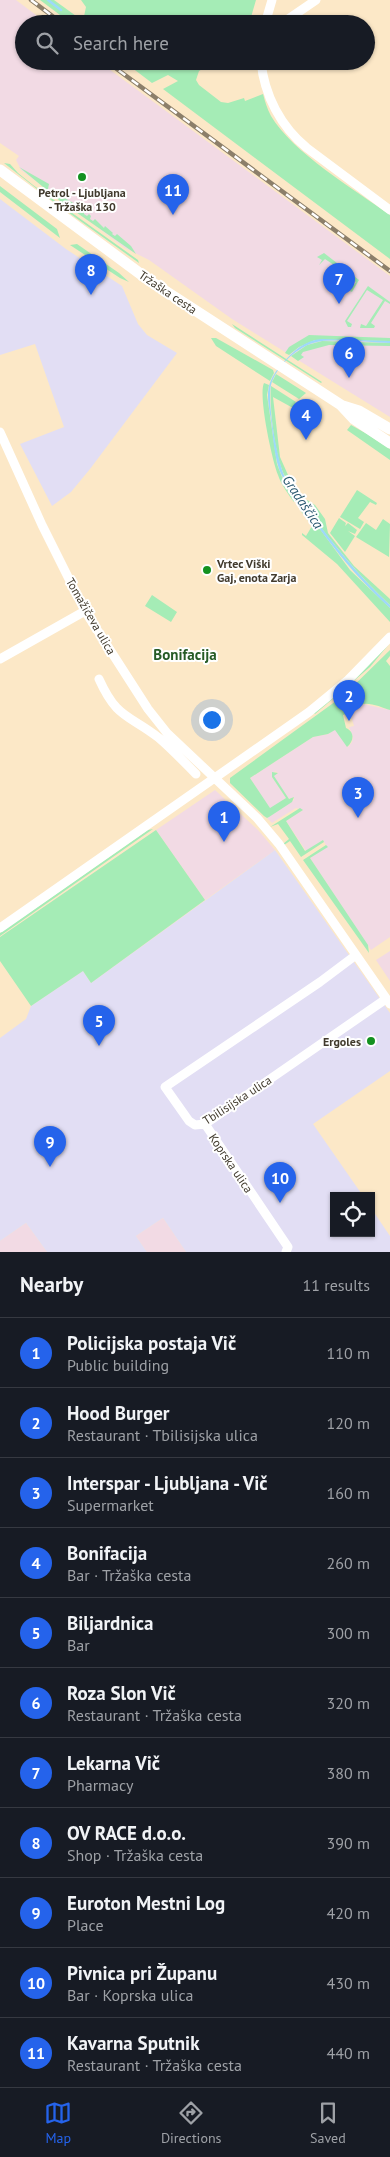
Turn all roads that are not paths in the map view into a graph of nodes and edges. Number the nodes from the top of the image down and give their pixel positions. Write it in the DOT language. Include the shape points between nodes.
graph roads {
  1 [pos="272,0"];
  2 [pos="316,0"];
  3 [pos="268,15"];
  4 [pos="294,15"];
  5 [pos="263,70"];
  6 [pos="0,170"];
  7 [pos="390,210"];
  8 [pos="341,405"];
  9 [pos="390,429"];
  10 [pos="0,432"];
  11 [pos="390,443"];
  12 [pos="85,611"];
  13 [pos="390,637"];
  14 [pos="0,659"];
  15 [pos="99,679"];
  16 [pos="164,736"];
  17 [pos="196,774"];
  18 [pos="215,778"];
  19 [pos="0,928"];
  20 [pos="356,955"];
  21 [pos="388,1001"];
  22 [pos="205,1124"];
  23 [pos="286,1252"];
  1 -- 3 [label="street"];
  2 -- 4 [label="street"];
  5 -- 7 [label="street" via="270,100 294,137"];
  6 -- 8 [label="main road, Tržaška cesta" via="150,281"];
  8 -- 9 [label="main road, Tržaška cesta" via="359,411"];
  8 -- 11 [label="main road, Tržaška cesta" via="354,419"];
  10 -- 12 [label="street, Tomažičeva ulica"];
  12 -- 14 [label="street"];
  12 -- 16 [label="street, Tomažičeva ulica"];
  13 -- 18 [label="street" via="327,698"];
  15 -- 16 [label="street" via="118,711"];
  16 -- 17 [label="street"];
  16 -- 18 [label="street, Tomažičeva ulica"];
  18 -- 19 [label="street"];
  18 -- 20 [label="street, Tbilisijska ulica" via="279,844"];
  20 -- 21 [label="street, Tbilisijska ulica"];
  20 -- 22 [label="street, Tbilisijska ulica" via="165,1086 189,1121 195,1125"];
  21 -- 22 [label="street, Tbilisijska ulica" via="383,1001"];
  22 -- 23 [label="street, Koprska ulica" via="288,1247"];
}
